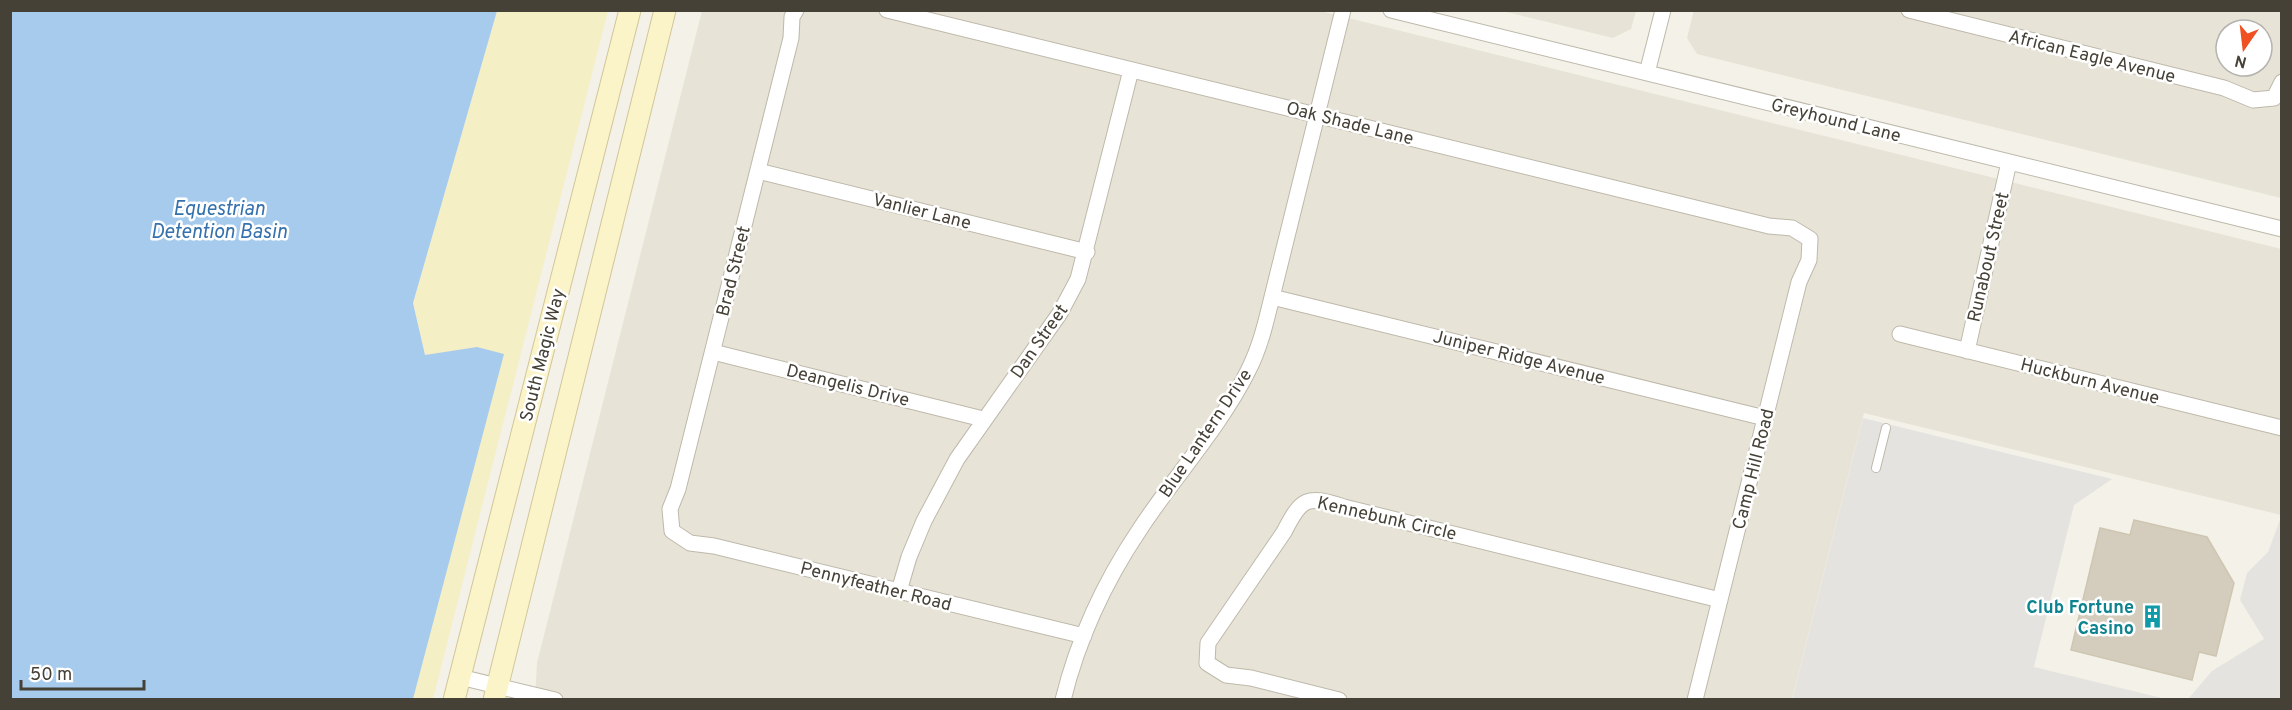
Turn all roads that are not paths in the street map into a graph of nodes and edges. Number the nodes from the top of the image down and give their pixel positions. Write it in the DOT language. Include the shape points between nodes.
graph roads {
  1 [pos="630,10"];
  2 [pos="665,10"];
  3 [pos="796,10"];
  4 [pos="888,10"];
  5 [pos="1343,10"];
  6 [pos="1390,10"];
  7 [pos="1662,10"];
  8 [pos="1909,10"];
  9 [pos="1131,70"];
  10 [pos="1647,74"];
  11 [pos="2282,82"];
  12 [pos="1317,115"];
  13 [pos="2010,162"];
  14 [pos="758,171"];
  15 [pos="2282,229"];
  16 [pos="1810,239"];
  17 [pos="1086,252"];
  18 [pos="1272,297"];
  19 [pos="1900,334"];
  20 [pos="713,351"];
  21 [pos="1967,351"];
  22 [pos="1765,418"];
  23 [pos="984,419"];
  24 [pos="1886,428"];
  25 [pos="2282,428"];
  26 [pos="1876,468"];
  27 [pos="672,531"];
  28 [pos="899,591"];
  29 [pos="1720,600"];
  30 [pos="1084,636"];
  31 [pos="460,676"];
  32 [pos="496,693"];
  33 [pos="454,699"];
  34 [pos="549,699"];
  35 [pos="1063,699"];
  36 [pos="1339,699"];
  37 [pos="1695,699"];
  1 -- 31 [label="street, South Magic Way"];
  2 -- 32 [label="street, South Magic Way"];
  3 -- 14 [label="street, Brad Street"];
  4 -- 9 [label="street, Oak Shade Lane"];
  5 -- 12 [label="street, Blue Lantern Drive"];
  6 -- 10 [label="street, Greyhound Lane"];
  7 -- 10 [label="street"];
  8 -- 11 [label="street, African Eagle Avenue" via="2224,88 2253,99 2274,98"];
  9 -- 12 [label="street, Oak Shade Lane"];
  9 -- 17 [label="street, Dan Street"];
  10 -- 13 [label="street, Greyhound Lane"];
  12 -- 16 [label="street, Oak Shade Lane" via="1769,226 1792,228"];
  12 -- 18 [label="street, Blue Lantern Drive"];
  13 -- 15 [label="street, Greyhound Lane"];
  13 -- 21 [label="street, Runabout Street"];
  14 -- 17 [label="street, Vanlier Lane"];
  14 -- 20 [label="street, Brad Street"];
  16 -- 22 [label="street, Camp Hill Road" via="1809,260 1799,282"];
  17 -- 23 [label="street, Dan Street" via="1068,299"];
  18 -- 22 [label="street, Juniper Ridge Avenue"];
  18 -- 30 [label="street, Blue Lantern Drive" via="1262,336 1235,395 1128,548 1097,603"];
  19 -- 21 [label="street, Huckburn Avenue"];
  20 -- 23 [label="street, Deangelis Drive"];
  20 -- 27 [label="street, Brad Street" via="670,509"];
  21 -- 25 [label="street, Huckburn Avenue"];
  22 -- 29 [label="street, Camp Hill Road"];
  23 -- 28 [label="street, Dan Street" via="924,521"];
  24 -- 26 [label="lane"];
  27 -- 28 [label="street, Pennyfeather Road" via="690,543"];
  28 -- 30 [label="street, Pennyfeather Road"];
  29 -- 36 [label="street, Kennebunk Circle" via="1320,499 1305,501 1208,644 1207,663 1226,675"];
  29 -- 37 [label="street, Camp Hill Road"];
  30 -- 35 [label="street, Blue Lantern Drive"];
  31 -- 32 [label="street"];
  31 -- 33 [label="street, South Magic Way"];
  32 -- 34 [label="street"];
}
